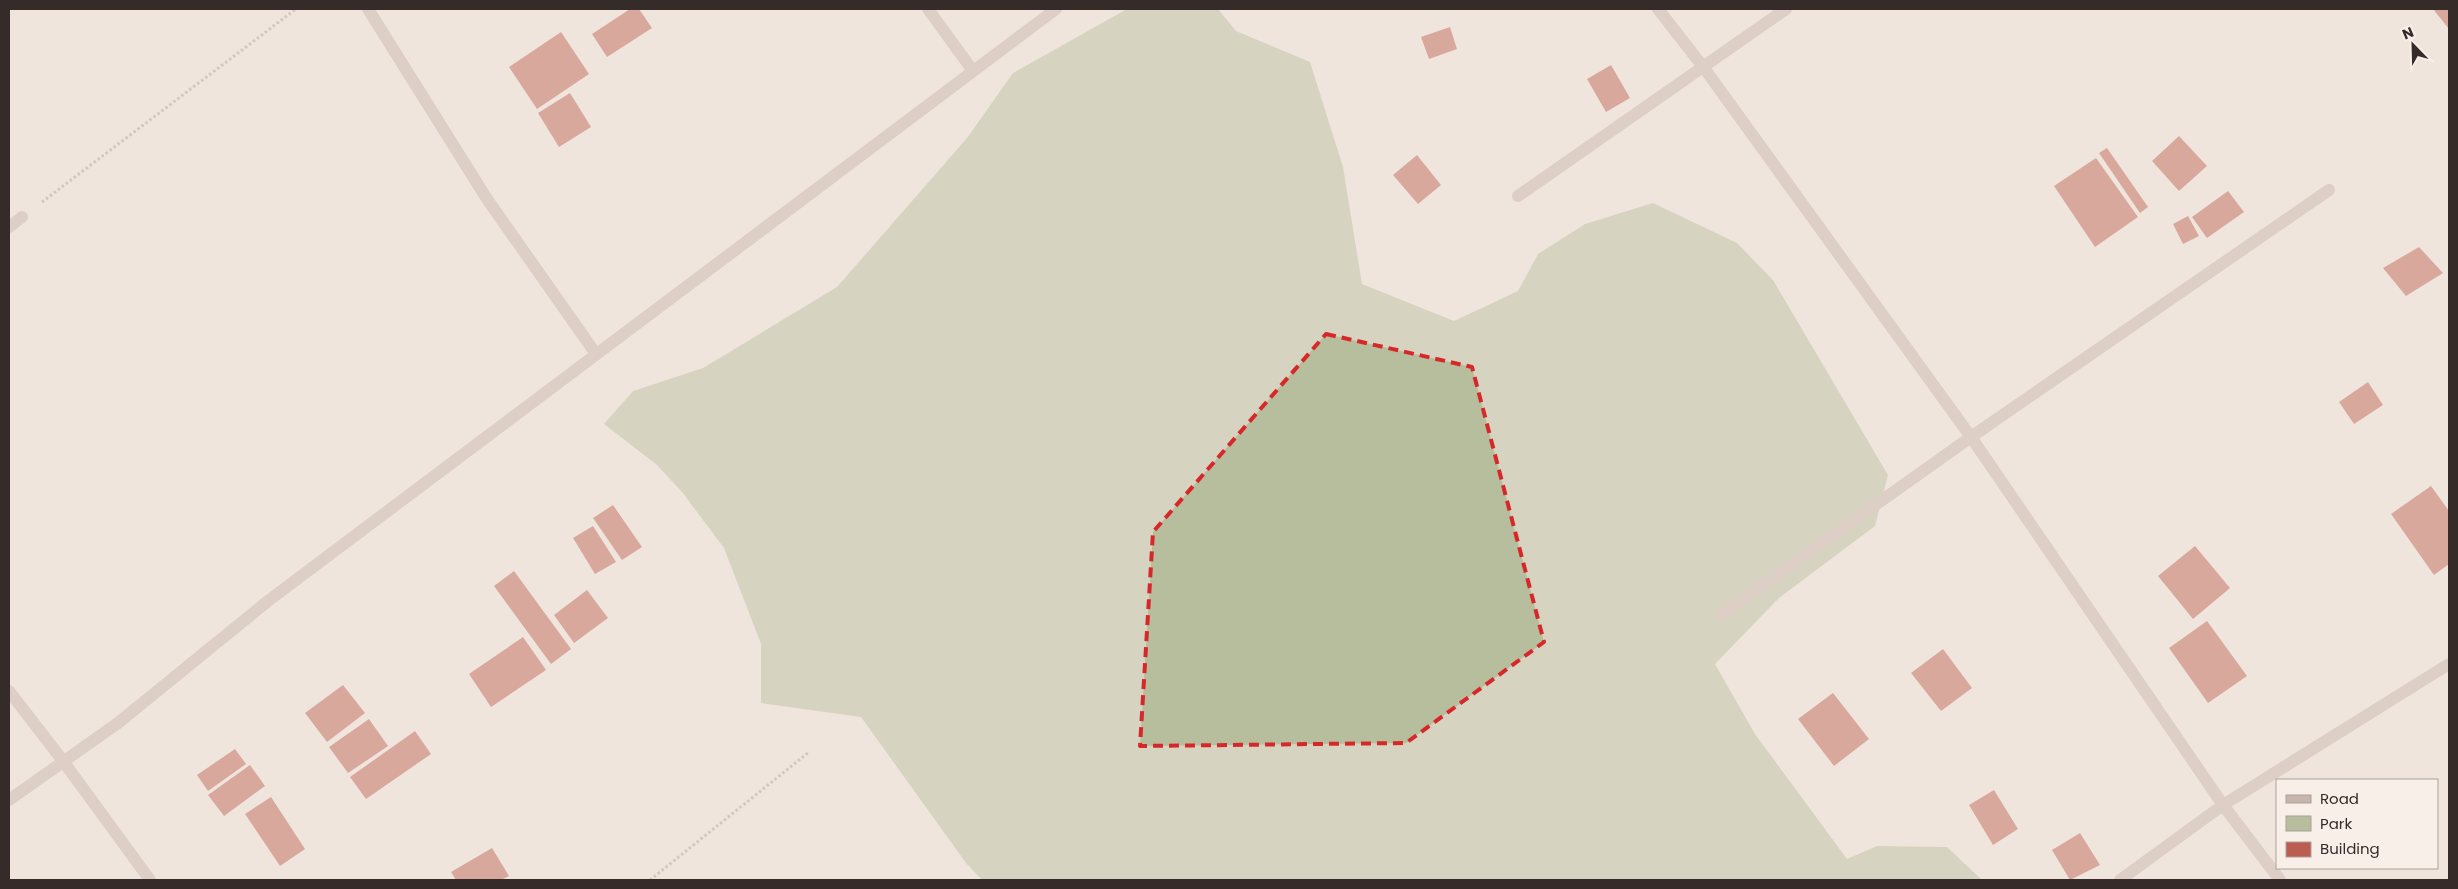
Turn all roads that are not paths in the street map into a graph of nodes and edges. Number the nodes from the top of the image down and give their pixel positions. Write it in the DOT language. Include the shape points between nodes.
graph roads {
  1 [pos="368,9"];
  2 [pos="928,9"];
  3 [pos="1056,9"];
  4 [pos="1658,9"];
  5 [pos="1786,9"];
  6 [pos="1704,68"];
  7 [pos="973,71"];
  8 [pos="2329,190"];
  9 [pos="1518,196"];
  10 [pos="22,217"];
  11 [pos="9,227"];
  12 [pos="596,354"];
  13 [pos="1971,436"];
  14 [pos="1722,614"];
  15 [pos="2449,664"];
  16 [pos="9,691"];
  17 [pos="63,761"];
  18 [pos="9,800"];
  19 [pos="2223,805"];
  20 [pos="150,880"];
  21 [pos="2120,880"];
  22 [pos="2280,880"];
  1 -- 12 [label="street" via="487,199"];
  2 -- 7 [label="street"];
  3 -- 7 [label="street"];
  4 -- 6 [label="street"];
  5 -- 6 [label="street"];
  6 -- 9 [label="street"];
  6 -- 13 [label="street"];
  7 -- 12 [label="street"];
  8 -- 13 [label="street"];
  10 -- 11 [label="street"];
  12 -- 17 [label="street" via="268,601 118,723"];
  13 -- 14 [label="street"];
  13 -- 19 [label="street"];
  15 -- 19 [label="street"];
  16 -- 17 [label="street"];
  17 -- 18 [label="street"];
  17 -- 20 [label="street"];
  19 -- 21 [label="street"];
  19 -- 22 [label="street"];
}
